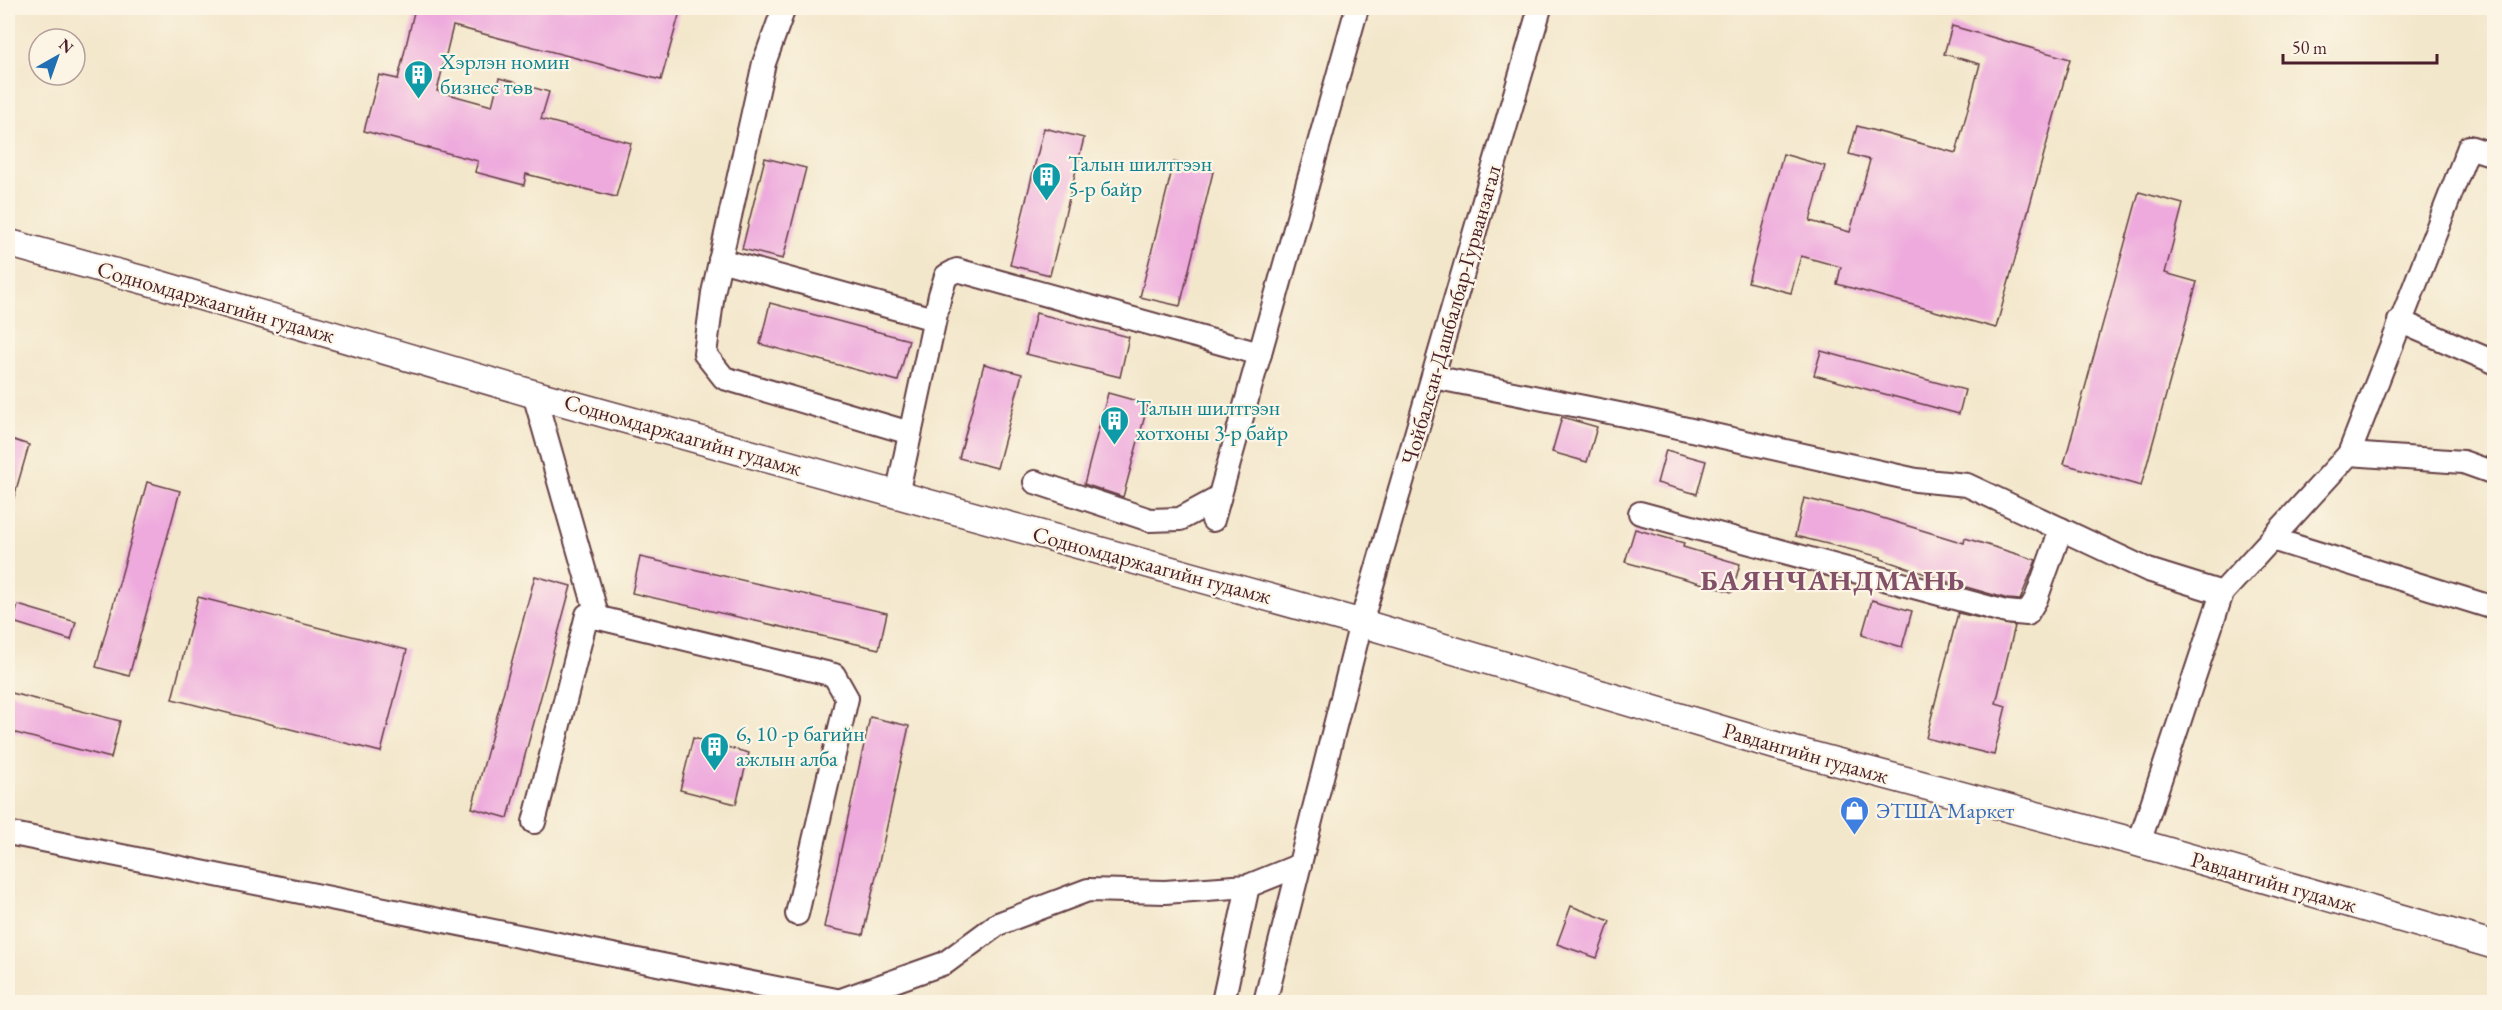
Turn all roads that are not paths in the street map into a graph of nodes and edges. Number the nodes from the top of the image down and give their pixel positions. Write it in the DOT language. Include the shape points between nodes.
graph roads {
  1 [pos="784,8"];
  2 [pos="1357,8"];
  3 [pos="1540,8"];
  4 [pos="2494,155"];
  5 [pos="8,243"];
  6 [pos="720,260"];
  7 [pos="934,319"];
  8 [pos="2399,321"];
  9 [pos="1260,354"];
  10 [pos="2494,362"];
  11 [pos="1432,377"];
  12 [pos="534,394"];
  13 [pos="910,433"];
  14 [pos="2349,454"];
  15 [pos="2494,473"];
  16 [pos="1035,482"];
  17 [pos="897,495"];
  18 [pos="1220,498"];
  19 [pos="1640,513"];
  20 [pos="1213,520"];
  21 [pos="2061,529"];
  22 [pos="2272,539"];
  23 [pos="2222,593"];
  24 [pos="2494,608"];
  25 [pos="598,618"];
  26 [pos="1361,623"];
  27 [pos="534,822"];
  28 [pos="8,833"];
  29 [pos="2139,843"];
  30 [pos="1300,865"];
  31 [pos="1248,886"];
  32 [pos="797,914"];
  33 [pos="2494,945"];
  34 [pos="844,1001"];
  35 [pos="1223,1002"];
  36 [pos="1265,1002"];
  1 -- 6 [label="street" via="764,63"];
  2 -- 9 [label="street"];
  3 -- 11 [label="street, Чойбалсан-Дашбалбар-Гурванзагал"];
  4 -- 8 [label="street" via="2469,147"];
  5 -- 12 [label="main road, Содномдаржаагийн гудамж"];
  6 -- 7 [label="street"];
  6 -- 13 [label="street" via="705,354 724,378"];
  7 -- 9 [label="street" via="946,276 957,270"];
  7 -- 13 [label="street"];
  8 -- 10 [label="street"];
  8 -- 14 [label="street"];
  9 -- 18 [label="street"];
  11 -- 21 [label="street" via="1916,480 1967,485"];
  11 -- 26 [label="street, Чойбалсан-Дашбалбар-Гурванзагал"];
  12 -- 17 [label="main road, Содномдаржаагийн гудамж"];
  12 -- 25 [label="street"];
  13 -- 17 [label="street"];
  14 -- 15 [label="street" via="2463,462"];
  14 -- 22 [label="street"];
  16 -- 18 [label="street" via="1150,520 1179,519"];
  17 -- 26 [label="main road, Содномдаржаагийн гудамж"];
  18 -- 20 [label="street"];
  19 -- 21 [label="street" via="2006,612 2027,614"];
  21 -- 23 [label="street" via="2148,570"];
  22 -- 23 [label="street"];
  22 -- 24 [label="street"];
  23 -- 29 [label="street"];
  25 -- 27 [label="street" via="587,615"];
  25 -- 32 [label="street" via="834,675 847,698"];
  26 -- 29 [label="main road, Равдангийн гудамж" via="1777,746"];
  26 -- 30 [label="street, Чойбалсан-Дашбалбар-Гурванзагал"];
  28 -- 34 [label="street"];
  29 -- 33 [label="main road, Равдангийн гудамж"];
  30 -- 31 [label="street"];
  30 -- 36 [label="street, Чойбалсан-Дашбалбар-Гурванзагал"];
  31 -- 34 [label="street" via="1165,892 1088,890 998,924 945,963"];
  31 -- 35 [label="street"];
}
